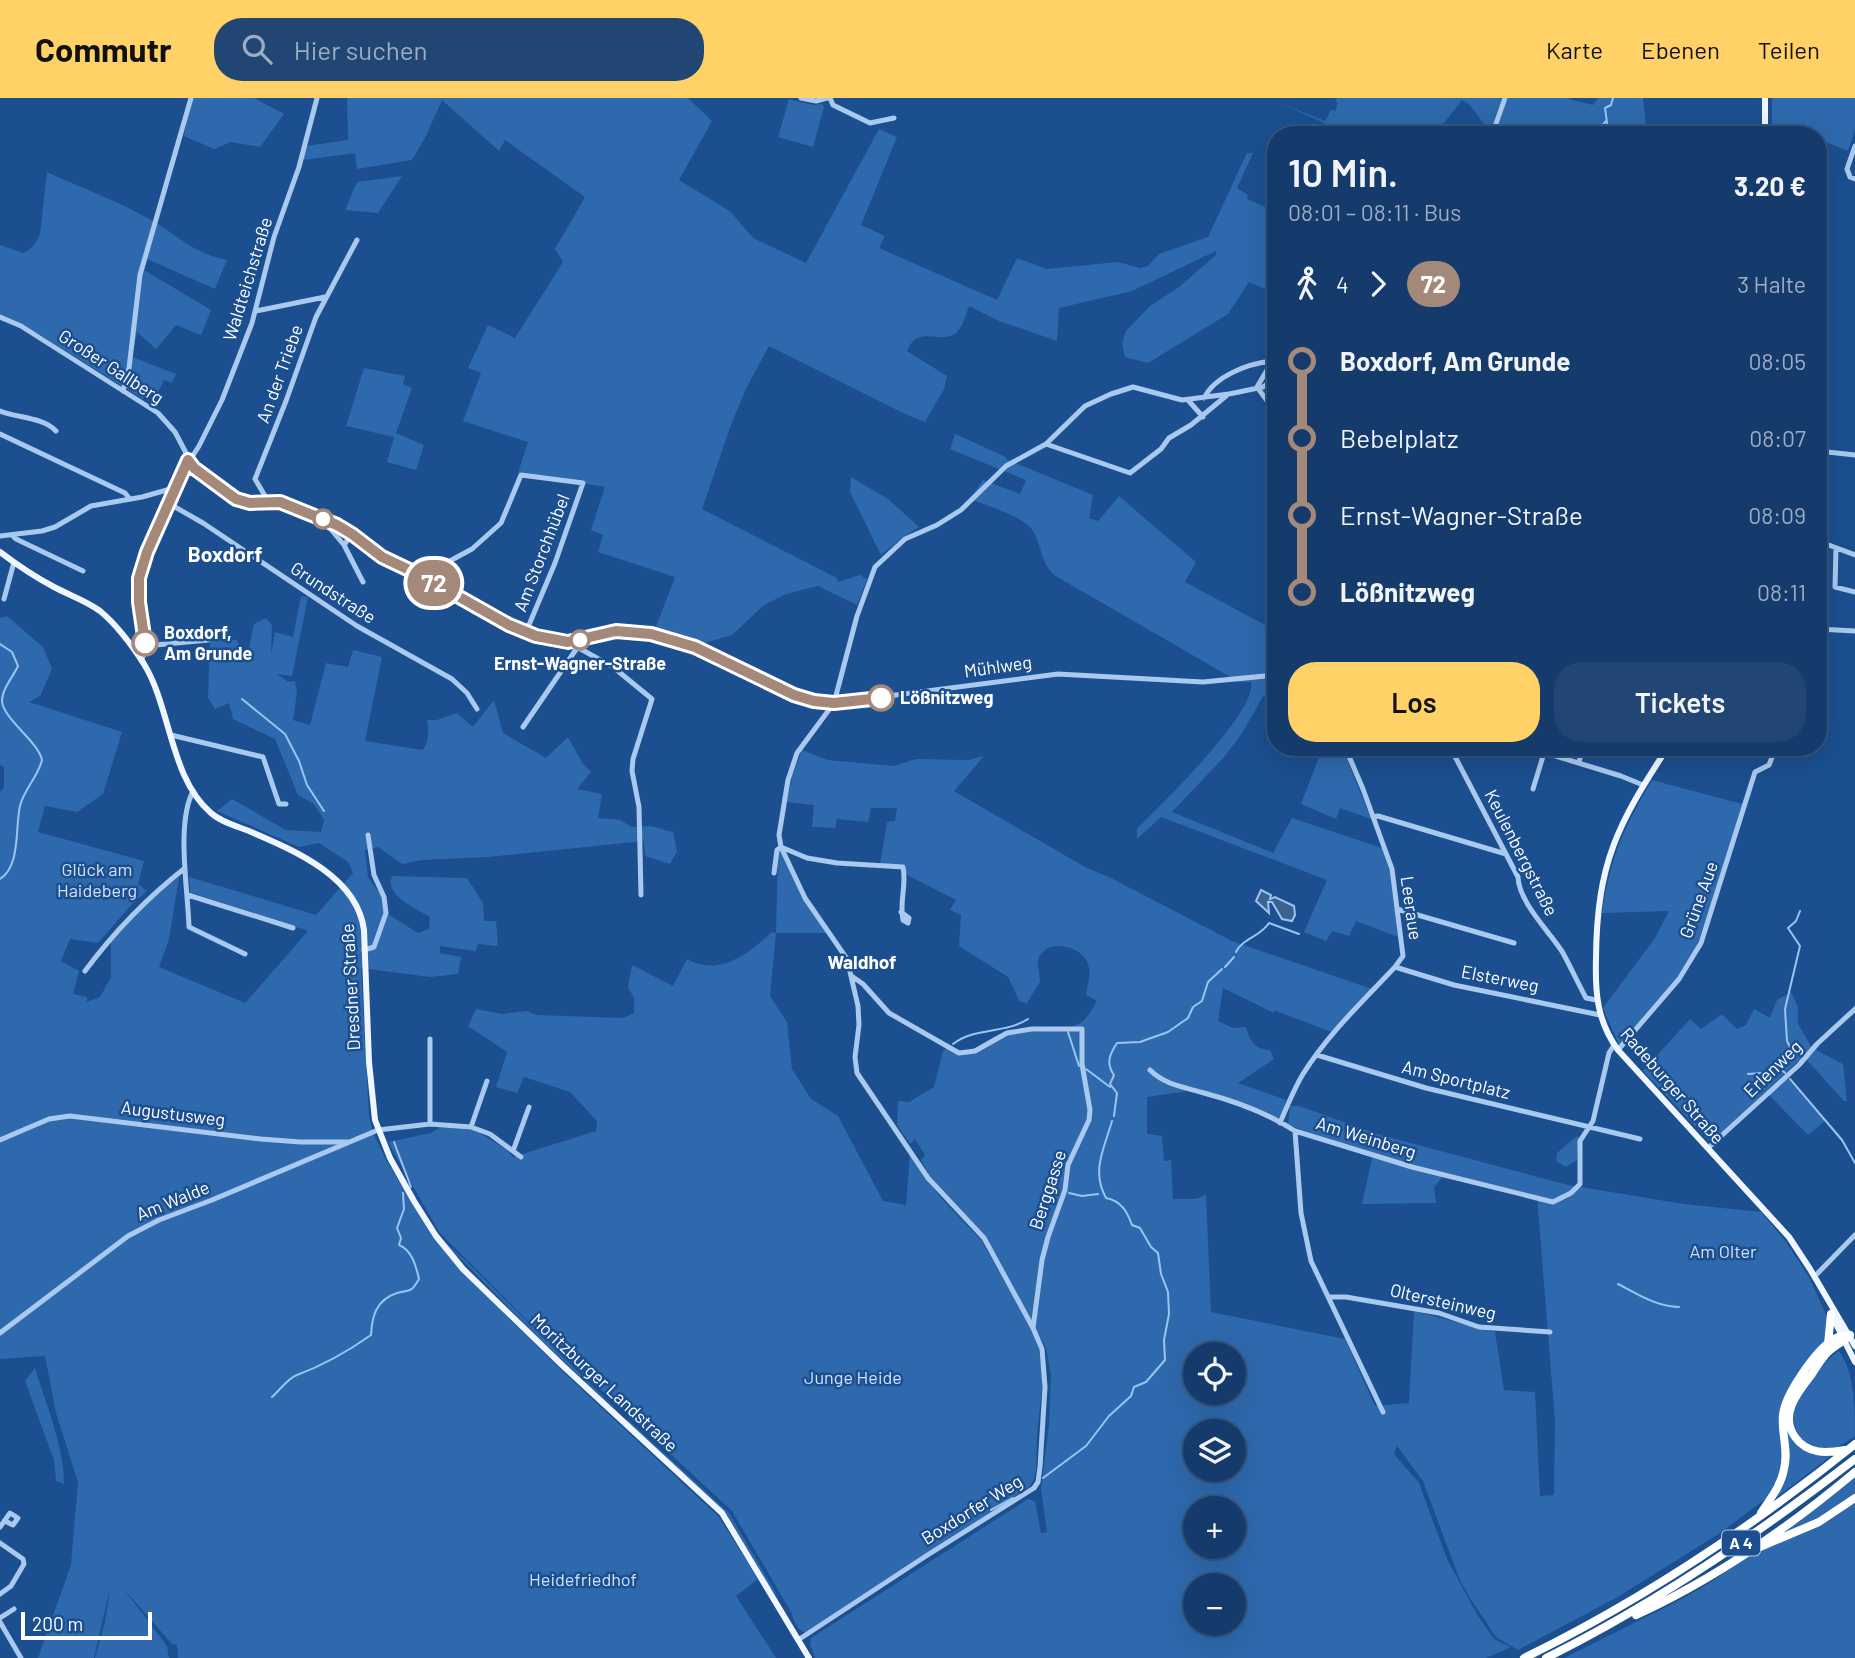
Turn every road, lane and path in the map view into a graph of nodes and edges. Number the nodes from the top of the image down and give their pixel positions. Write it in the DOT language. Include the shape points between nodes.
graph roads {
  1 [pos="191,98"];
  2 [pos="801,98"];
  3 [pos="828,98"];
  4 [pos="1505,98"];
  5 [pos="1765,98"];
  6 [pos="315,99"];
  7 [pos="894,118"];
  8 [pos="1495,126"];
  9 [pos="1765,126"];
  10 [pos="1855,146"];
  11 [pos="1852,178"];
  12 [pos="357,240"];
  13 [pos="325,298"];
  14 [pos="256,311"];
  15 [pos="0,317"];
  16 [pos="1267,362"];
  17 [pos="1253,366"];
  18 [pos="1267,369"];
  19 [pos="1259,384"];
  20 [pos="1267,384"];
  21 [pos="123,391"];
  22 [pos="1229,394"];
  23 [pos="1204,398"];
  24 [pos="1267,398"];
  25 [pos="1188,400"];
  26 [pos="0,411"];
  27 [pos="1203,417"];
  28 [pos="56,431"];
  29 [pos="0,434"];
  30 [pos="1046,444"];
  31 [pos="1827,452"];
  32 [pos="1855,455"];
  33 [pos="188,460"];
  34 [pos="174,488"];
  35 [pos="130,499"];
  36 [pos="268,501"];
  37 [pos="167,503"];
  38 [pos="322,519"];
  39 [pos="352,534"];
  40 [pos="12,535"];
  41 [pos="0,536"];
  42 [pos="1827,544"];
  43 [pos="344,545"];
  44 [pos="1836,548"];
  45 [pos="0,552"];
  46 [pos="1855,555"];
  47 [pos="14,562"];
  48 [pos="83,571"];
  49 [pos="422,576"];
  50 [pos="363,582"];
  51 [pos="1855,592"];
  52 [pos="5,599"];
  53 [pos="1827,629"];
  54 [pos="1855,631"];
  55 [pos="526,632"];
  56 [pos="208,640"];
  57 [pos="568,642"];
  58 [pos="145,646"];
  59 [pos="577,648"];
  60 [pos="142,661"];
  61 [pos="1267,676"];
  62 [pos="834,703"];
  63 [pos="478,709"];
  64 [pos="523,727"];
  65 [pos="170,735"];
  66 [pos="1349,756"];
  67 [pos="1455,756"];
  68 [pos="1543,756"];
  69 [pos="1555,756"];
  70 [pos="1580,756"];
  71 [pos="1662,756"];
  72 [pos="1772,756"];
  73 [pos="1578,762"];
  74 [pos="1643,785"];
  75 [pos="1533,789"];
  76 [pos="192,791"];
  77 [pos="286,804"];
  78 [pos="1373,817"];
  79 [pos="368,835"];
  80 [pos="781,847"];
  81 [pos="1506,853"];
  82 [pos="185,868"];
  83 [pos="774,873"];
  84 [pos="188,895"];
  85 [pos="641,895"];
  86 [pos="1397,909"];
  87 [pos="901,912"];
  88 [pos="293,928"];
  89 [pos="1514,943"];
  90 [pos="364,950"];
  91 [pos="245,954"];
  92 [pos="1395,967"];
  93 [pos="85,971"];
  94 [pos="853,977"];
  95 [pos="1596,1000"];
  96 [pos="1855,1009"];
  97 [pos="1600,1015"];
  98 [pos="430,1039"];
  99 [pos="1616,1048"];
  100 [pos="1317,1055"];
  101 [pos="1150,1070"];
  102 [pos="486,1081"];
  103 [pos="530,1107"];
  104 [pos="1280,1123"];
  105 [pos="430,1124"];
  106 [pos="1589,1126"];
  107 [pos="471,1127"];
  108 [pos="378,1130"];
  109 [pos="1295,1131"];
  110 [pos="1640,1139"];
  111 [pos="0,1140"];
  112 [pos="348,1142"];
  113 [pos="1708,1148"];
  114 [pos="513,1151"];
  115 [pos="521,1157"];
  116 [pos="1855,1235"];
  117 [pos="1815,1276"];
  118 [pos="1329,1297"];
  119 [pos="1826,1297"];
  120 [pos="1831,1314"];
  121 [pos="1033,1328"];
  122 [pos="1550,1332"];
  123 [pos="0,1333"];
  124 [pos="1845,1337"];
  125 [pos="1828,1344"];
  126 [pos="1855,1346"];
  127 [pos="1855,1362"];
  128 [pos="1383,1412"];
  129 [pos="1852,1447"];
  130 [pos="1855,1459"];
  131 [pos="1855,1472"];
  132 [pos="1855,1498"];
  133 [pos="1759,1517"];
  134 [pos="5,1521"];
  135 [pos="0,1527"];
  136 [pos="3,1545"];
  137 [pos="0,1555"];
  138 [pos="1742,1556"];
  139 [pos="0,1594"];
  140 [pos="14,1609"];
  141 [pos="1620,1619"];
  142 [pos="0,1620"];
  143 [pos="799,1640"];
  144 [pos="21,1658"];
  145 [pos="809,1658"];
  146 [pos="1524,1658"];
  147 [pos="1546,1658"];
  1 -- 21 [label="street" via="141,275"];
  2 -- 3 [label="street"];
  3 -- 7 [label="street" via="870,123"];
  4 -- 8 [label="street"];
  5 -- 9 [label="main road"];
  6 -- 14 [label="street, Waldteichstraße"];
  10 -- 11 [label="street" via="1847,169"];
  12 -- 13 [label="street, An der Triebe"];
  13 -- 14 [label="street"];
  13 -- 36 [label="street, An der Triebe" via="255,479"];
  14 -- 33 [label="street, Waldteichstraße" via="222,400"];
  15 -- 21 [label="street, Großer Gallberg"];
  16 -- 17 [label="street"];
  17 -- 19 [label="street"];
  17 -- 23 [label="street" via="1213,383"];
  18 -- 19 [label="street"];
  19 -- 20 [label="street"];
  19 -- 22 [label="street"];
  19 -- 24 [label="street"];
  21 -- 33 [label="street, Großer Gallberg" via="163,417"];
  22 -- 23 [label="street"];
  22 -- 27 [label="street"];
  23 -- 25 [label="street"];
  25 -- 27 [label="street"];
  25 -- 30 [label="street" via="1133,387 1085,406"];
  26 -- 28 [label="street"];
  27 -- 30 [label="street" via="1169,438 1130,473"];
  29 -- 35 [label="street" via="125,492"];
  30 -- 62 [label="street" via="1006,466 961,510 905,539 875,567 865,588"];
  31 -- 32 [label="street"];
  33 -- 34 [label="street, Waldteichstraße"];
  33 -- 36 [label="street" via="236,499"];
  34 -- 35 [label="street"];
  34 -- 37 [label="street, Waldteichstraße"];
  35 -- 40 [label="street" via="91,506 42,531"];
  36 -- 38 [label="street"];
  37 -- 58 [label="street, Waldteichstraße" via="139,578"];
  37 -- 63 [label="street, Grundstraße" via="357,626 452,679"];
  38 -- 39 [label="street"];
  38 -- 43 [label="street"];
  39 -- 43 [label="street"];
  39 -- 49 [label="street" via="376,554"];
  40 -- 41 [label="street"];
  40 -- 48 [label="street"];
  42 -- 44 [label="street"];
  43 -- 50 [label="street"];
  44 -- 46 [label="street"];
  44 -- 51 [label="street" via="1835,587"];
  45 -- 47 [label="main road, Dresdner Straße"];
  47 -- 52 [label="street"];
  47 -- 60 [label="main road, Dresdner Straße" via="101,612"];
  49 -- 55 [label="street"];
  49 -- 55 [label="street, Am Storchhübel" via="472,549 501,523 521,475 583,484"];
  53 -- 54 [label="street"];
  55 -- 57 [label="street"];
  56 -- 58 [label="street"];
  57 -- 59 [label="street"];
  57 -- 62 [label="street, Mühlweg" via="631,631 695,647 794,695"];
  58 -- 60 [label="street, Waldteichstraße"];
  59 -- 64 [label="street"];
  59 -- 85 [label="street" via="613,667 652,699 632,771 639,807"];
  60 -- 65 [label="main road, Dresdner Straße"];
  61 -- 62 [label="street, Mühlweg" via="1203,682 1058,674"];
  62 -- 80 [label="street" via="797,753 781,820"];
  65 -- 76 [label="main road, Dresdner Straße"];
  65 -- 77 [label="street" via="263,757 279,804"];
  66 -- 78 [label="street, Leeraue"];
  67 -- 81 [label="street, Keulenbergstraße"];
  68 -- 75 [label="street"];
  69 -- 73 [label="street"];
  70 -- 73 [label="street"];
  71 -- 74 [label="main road, Radeburger Straße"];
  72 -- 99 [label="street, Grüne Aue" via="1769,765 1755,772 1701,943 1679,979"];
  73 -- 74 [label="street"];
  74 -- 95 [label="main road, Radeburger Straße" via="1622,820 1605,868 1597,914"];
  76 -- 82 [label="street"];
  76 -- 90 [label="main road, Dresdner Straße" via="219,819 301,854 337,882 353,898 362,919"];
  78 -- 81 [label="street"];
  78 -- 86 [label="street, Leeraue" via="1392,869"];
  79 -- 90 [label="street" via="386,913 374,947"];
  80 -- 83 [label="street"];
  80 -- 87 [label="street" via="807,858 903,867"];
  80 -- 94 [label="street" via="805,898 847,959"];
  81 -- 95 [label="street, Keulenbergstraße" via="1538,920 1562,951 1586,998"];
  82 -- 84 [label="street"];
  82 -- 93 [label="street" via="139,907"];
  84 -- 88 [label="street"];
  84 -- 91 [label="street" via="189,928"];
  86 -- 89 [label="street"];
  86 -- 92 [label="street, Leeraue" via="1403,956"];
  90 -- 108 [label="main road, Dresdner Straße" via="371,1093"];
  92 -- 97 [label="street, Elsterweg" via="1454,985"];
  92 -- 100 [label="street"];
  94 -- 121 [label="street, Boxdorfer Weg" via="859,1025 857,1073 941,1195 984,1238"];
  94 -- 121 [label="street, Berggasse" via="889,1013 959,1054 975,1051 1007,1033 1082,1030 1088,1120 1068,1165 1065,1190 1048,1237"];
  95 -- 97 [label="main road, Radeburger Straße"];
  96 -- 113 [label="street, Erlenweg"];
  97 -- 99 [label="main road, Radeburger Straße"];
  98 -- 105 [label="street"];
  99 -- 106 [label="street" via="1609,1052"];
  99 -- 113 [label="main road, Radeburger Straße"];
  100 -- 104 [label="street" via="1295,1088"];
  100 -- 106 [label="street, Am Sportplatz" via="1426,1088"];
  101 -- 104 [label="street, Am Weinberg" via="1160,1080"];
  102 -- 107 [label="street"];
  103 -- 114 [label="street"];
  104 -- 109 [label="street, Am Weinberg"];
  105 -- 107 [label="street"];
  105 -- 108 [label="street"];
  106 -- 109 [label="street, Am Weinberg" via="1580,1141 1580,1184 1553,1202 1372,1156"];
  106 -- 110 [label="street, Am Sportplatz"];
  107 -- 114 [label="street"];
  108 -- 112 [label="street, Am Walde"];
  108 -- 143 [label="main road, Moritzburger Landstraße" via="418,1208 463,1269 722,1513"];
  109 -- 118 [label="street" via="1304,1237"];
  111 -- 112 [label="street, Augustusweg" via="55,1117 70,1116 261,1139"];
  112 -- 123 [label="street, Am Walde" via="128,1236"];
  113 -- 117 [label="main road, Radeburger Straße" via="1779,1224"];
  114 -- 115 [label="street"];
  116 -- 117 [label="street"];
  117 -- 119 [label="main road, Radeburger Straße"];
  118 -- 122 [label="street, Oltersteinweg" via="1439,1313 1479,1327"];
  118 -- 128 [label="street"];
  119 -- 120 [label="main road, Radeburger Straße"];
  119 -- 124 [label="main road, Radeburger Straße"];
  120 -- 124 [label="main road, Radeburger Straße"];
  120 -- 125 [label="highway"];
  121 -- 143 [label="street, Boxdorfer Weg" via="1042,1349 1045,1387 1040,1467 1034,1488"];
  124 -- 125 [label="highway"];
  124 -- 126 [label="main road, Radeburger Straße"];
  124 -- 127 [label="main road, Radeburger Straße"];
  124 -- 129 [label="highway" via="1799,1392 1789,1420 1795,1437 1814,1451"];
  125 -- 133 [label="highway" via="1787,1398 1784,1471"];
  129 -- 133 [label="highway, A 4"];
  130 -- 141 [label="highway, A 4" via="1725,1554"];
  131 -- 138 [label="highway"];
  132 -- 138 [label="highway" via="1819,1522"];
  133 -- 146 [label="highway, A 4" via="1646,1593"];
  134 -- 135 [label="street"];
  136 -- 137 [label="street"];
  136 -- 139 [label="street" via="24,1564 11,1586"];
  138 -- 141 [label="highway" via="1684,1593"];
  140 -- 142 [label="street"];
  141 -- 147 [label="highway, A 4"];
  142 -- 144 [label="street"];
  143 -- 145 [label="main road, Moritzburger Landstraße"];
}
